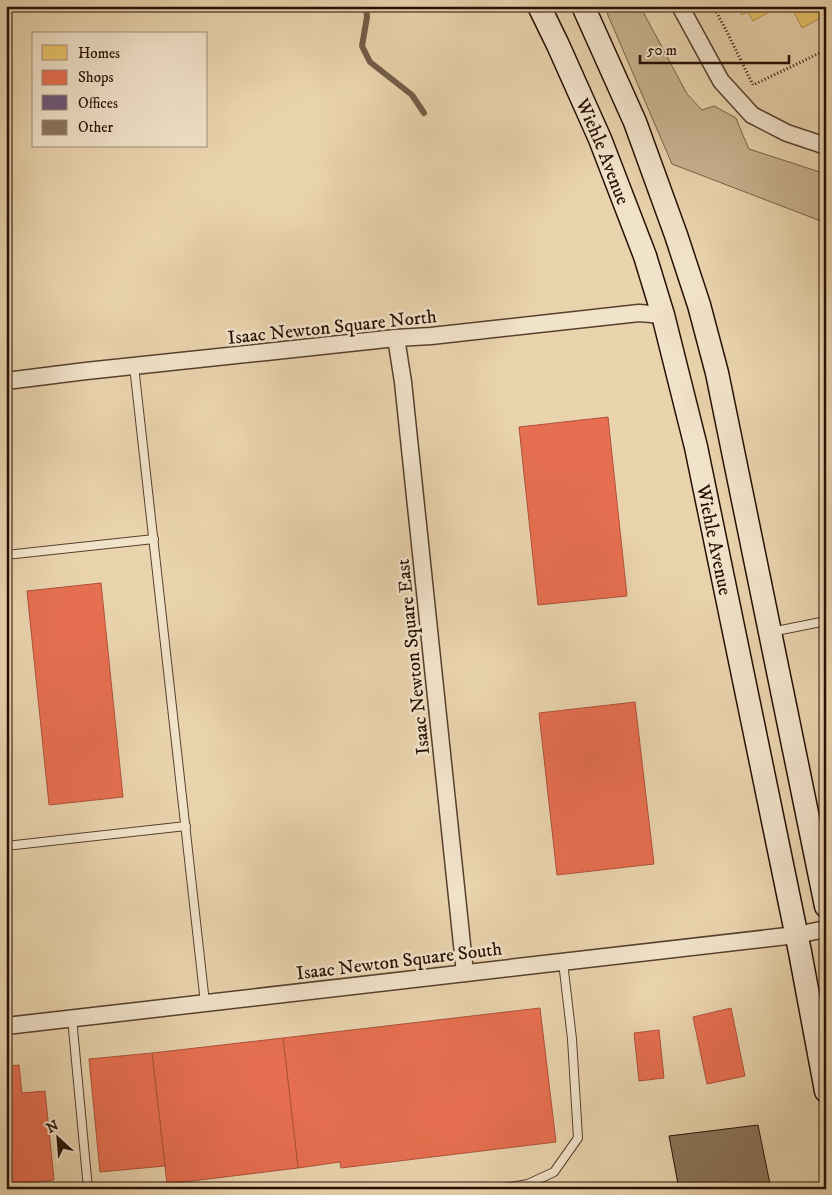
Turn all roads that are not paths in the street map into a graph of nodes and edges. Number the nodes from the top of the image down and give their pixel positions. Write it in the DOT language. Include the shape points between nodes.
graph roads {
  1 [pos="539,6"];
  2 [pos="583,6"];
  3 [pos="680,6"];
  4 [pos="826,146"];
  5 [pos="663,315"];
  6 [pos="396,338"];
  7 [pos="134,366"];
  8 [pos="6,380"];
  9 [pos="154,539"];
  10 [pos="6,555"];
  11 [pos="826,621"];
  12 [pos="771,632"];
  13 [pos="186,826"];
  14 [pos="6,846"];
  15 [pos="826,906"];
  16 [pos="826,929"];
  17 [pos="796,935"];
  18 [pos="563,962"];
  19 [pos="465,973"];
  20 [pos="205,1003"];
  21 [pos="72,1018"];
  22 [pos="6,1026"];
  23 [pos="826,1091"];
  24 [pos="88,1189"];
  25 [pos="497,1189"];
  1 -- 5 [label="main road, Wiehle Avenue" via="600,139 645,256"];
  2 -- 12 [label="main road, Wiehle Avenue" via="635,122 699,304 717,372"];
  3 -- 4 [label="street" via="721,81 752,115 786,133"];
  5 -- 6 [label="street, Isaac Newton Square North" via="639,314"];
  5 -- 17 [label="main road, Wiehle Avenue" via="696,447"];
  6 -- 7 [label="street, Isaac Newton Square North"];
  6 -- 19 [label="street, Isaac Newton Square East"];
  7 -- 8 [label="street, Isaac Newton Square North"];
  7 -- 9 [label="lane"];
  9 -- 10 [label="lane"];
  9 -- 13 [label="lane"];
  11 -- 12 [label="lane"];
  12 -- 15 [label="main road, Wiehle Avenue"];
  13 -- 14 [label="lane"];
  13 -- 20 [label="lane"];
  16 -- 17 [label="street, Isaac Newton Square South"];
  17 -- 18 [label="street, Isaac Newton Square South"];
  17 -- 23 [label="main road, Wiehle Avenue"];
  18 -- 19 [label="street, Isaac Newton Square South"];
  18 -- 25 [label="lane" via="578,1138 554,1172 528,1184"];
  19 -- 20 [label="street, Isaac Newton Square South"];
  20 -- 21 [label="street, Isaac Newton Square South"];
  21 -- 22 [label="street, Isaac Newton Square South"];
  21 -- 24 [label="lane"];
}
